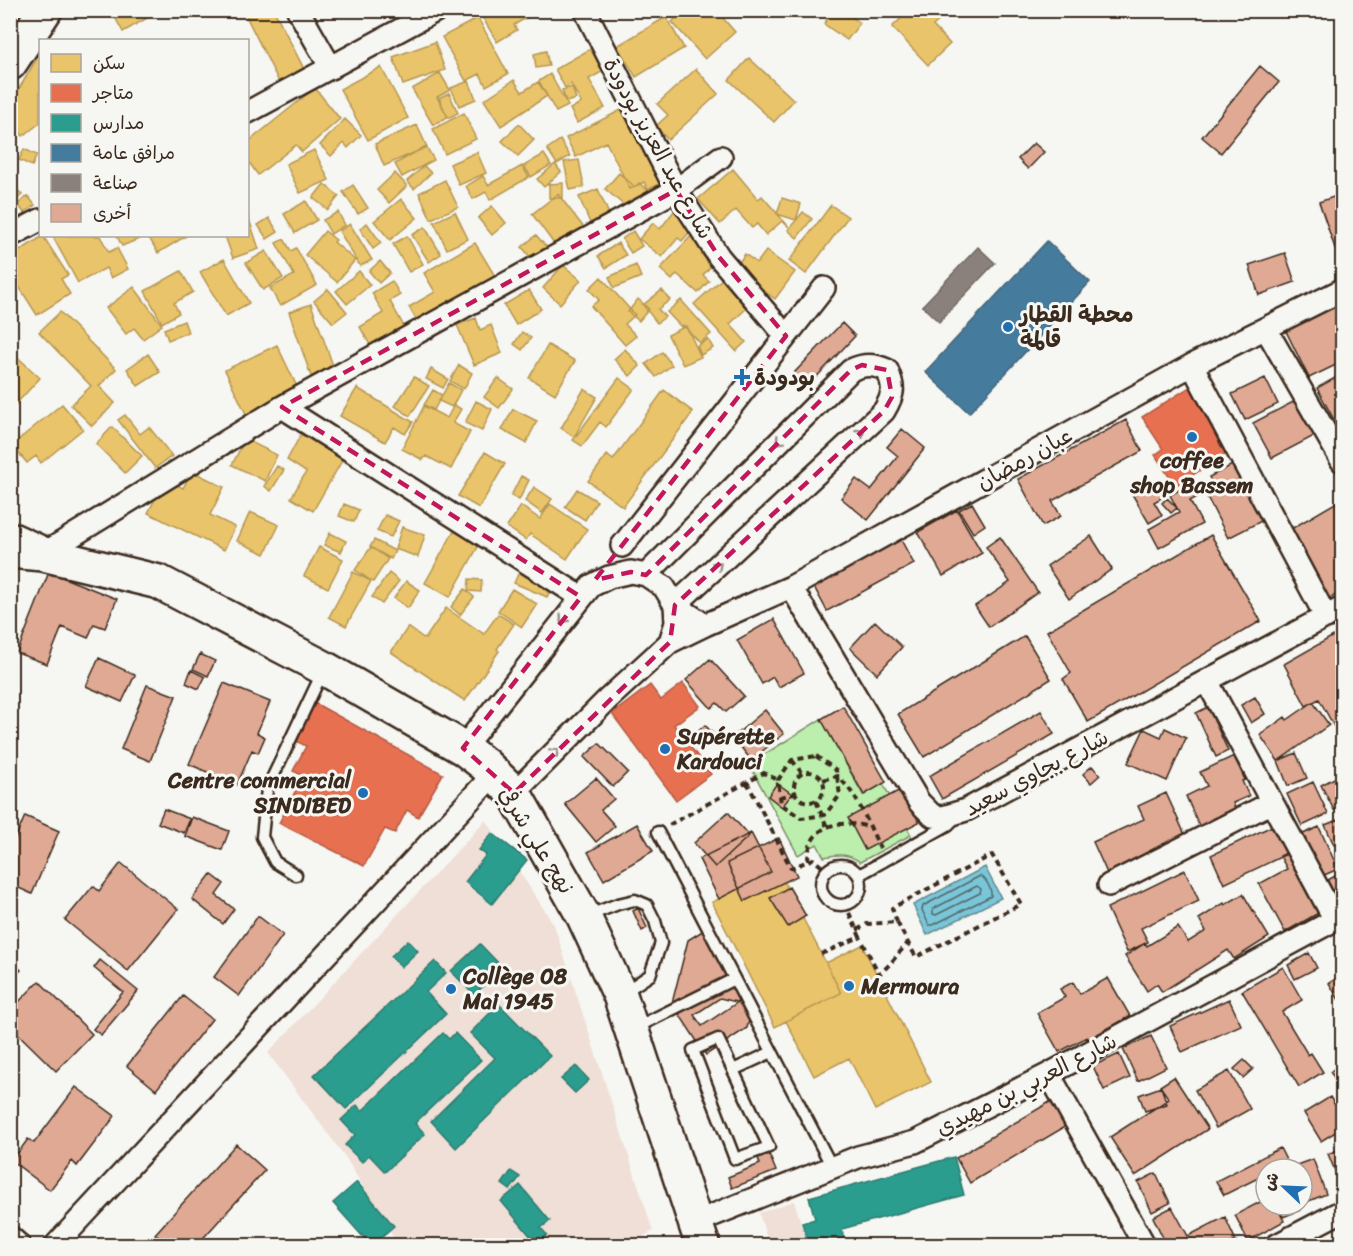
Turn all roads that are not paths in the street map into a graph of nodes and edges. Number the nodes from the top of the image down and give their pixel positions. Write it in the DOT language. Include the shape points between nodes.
graph roads {
  1 [pos="19,10"];
  2 [pos="45,10"];
  3 [pos="298,10"];
  4 [pos="437,10"];
  5 [pos="585,10"];
  6 [pos="10,24"];
  7 [pos="10,63"];
  8 [pos="331,68"];
  9 [pos="249,111"];
  10 [pos="721,157"];
  11 [pos="676,189"];
  12 [pos="39,221"];
  13 [pos="10,236"];
  14 [pos="824,288"];
  15 [pos="1342,290"];
  16 [pos="1266,329"];
  17 [pos="786,336"];
  18 [pos="1192,365"];
  19 [pos="282,407"];
  20 [pos="1342,461"];
  21 [pos="10,539"];
  22 [pos="622,546"];
  23 [pos="10,551"];
  24 [pos="43,554"];
  25 [pos="639,574"];
  26 [pos="791,587"];
  27 [pos="586,592"];
  28 [pos="675,605"];
  29 [pos="1334,613"];
  30 [pos="705,625"];
  31 [pos="670,642"];
  32 [pos="324,668"];
  33 [pos="1207,681"];
  34 [pos="463,748"];
  35 [pos="504,783"];
  36 [pos="1271,803"];
  37 [pos="960,812"];
  38 [pos="658,832"];
  39 [pos="296,875"];
  40 [pos="859,875"];
  41 [pos="1109,885"];
  42 [pos="584,917"];
  43 [pos="1339,918"];
  44 [pos="734,980"];
  45 [pos="620,994"];
  46 [pos="632,1029"];
  47 [pos="772,1052"];
  48 [pos="733,1071"];
  49 [pos="1049,1074"];
  50 [pos="832,1167"];
  51 [pos="1342,1211"];
  52 [pos="699,1234"];
  53 [pos="10,1237"];
  54 [pos="20,1245"];
  55 [pos="55,1245"];
  56 [pos="1145,1245"];
  57 [pos="1275,1245"];
  1 -- 6 [label="main road"];
  2 -- 7 [label="main road"];
  3 -- 8 [label="street"];
  4 -- 8 [label="street"];
  5 -- 11 [label="street, شارع عبد العزيز بودودة"];
  8 -- 9 [label="street"];
  10 -- 11 [label="street"];
  11 -- 17 [label="street, شارع عبد العزيز بودودة" via="719,257"];
  11 -- 19 [label="street"];
  12 -- 13 [label="street"];
  14 -- 17 [label="street"];
  15 -- 16 [label="street, عبان رمضان"];
  16 -- 18 [label="street, عبان رمضان"];
  16 -- 20 [label="street"];
  17 -- 22 [label="street"];
  18 -- 26 [label="street, عبان رمضان"];
  18 -- 29 [label="street"];
  19 -- 24 [label="street"];
  19 -- 27 [label="street"];
  21 -- 24 [label="main road, نهج علي شرفي"];
  22 -- 25 [label="street"];
  22 -- 27 [label="street"];
  23 -- 24 [label="main road, نهج علي شرفي"];
  24 -- 32 [label="main road, نهج علي شرفي" via="159,582"];
  25 -- 27 [label="street" via="609,577"];
  25 -- 28 [label="street" via="664,587"];
  28 -- 25 [label="street, one-way" via="884,411 892,397 893,383 887,370 862,364 851,370"];
  26 -- 30 [label="street, عبان رمضان"];
  26 -- 37 [label="street, شارع بجاوي سعيد" via="919,802 933,816"];
  27 -- 34 [label="street, one-way"];
  28 -- 30 [label="street"];
  28 -- 31 [label="street" via="676,623"];
  29 -- 33 [label="street, شارع بجاوي سعيد"];
  30 -- 31 [label="street, عبان رمضان"];
  35 -- 31 [label="street, عبان رمضان, one-way" via="608,699"];
  32 -- 34 [label="main road, نهج علي شرفي"];
  32 -- 39 [label="lane" via="267,789 262,837 275,862"];
  33 -- 36 [label="street"];
  33 -- 37 [label="street, شارع بجاوي سعيد"];
  34 -- 35 [label="main road, نهج علي شرفي"];
  35 -- 42 [label="main road, نهج علي شرفي"];
  35 -- 55 [label="street, عبان رمضان"];
  36 -- 41 [label="street"];
  36 -- 43 [label="street"];
  37 -- 40 [label="lane" via="948,825"];
  38 -- 44 [label="lane"];
  40 -- 40 [label="lane" via="842,864 831,867 824,874 823,895 841,905 851,903 862,885"];
  42 -- 45 [label="main road, نهج علي شرفي"];
  42 -- 45 [label="lane" via="635,900 646,905 656,921 661,944 650,975"];
  43 -- 49 [label="street, شارع العربي بن مهيدي"];
  44 -- 46 [label="lane"];
  44 -- 47 [label="lane"];
  45 -- 46 [label="main road, نهج علي شرفي"];
  46 -- 52 [label="main road, نهج علي شرفي"];
  47 -- 48 [label="lane"];
  47 -- 50 [label="lane"];
  48 -- 48 [label="lane" via="718,1039 693,1050 735,1159 769,1147"];
  49 -- 50 [label="street, شارع العربي بن مهيدي" via="915,1142"];
  49 -- 56 [label="street"];
  50 -- 52 [label="street, شارع العربي بن مهيدي"];
  51 -- 57 [label="street"];
  53 -- 54 [label="street"];
}
